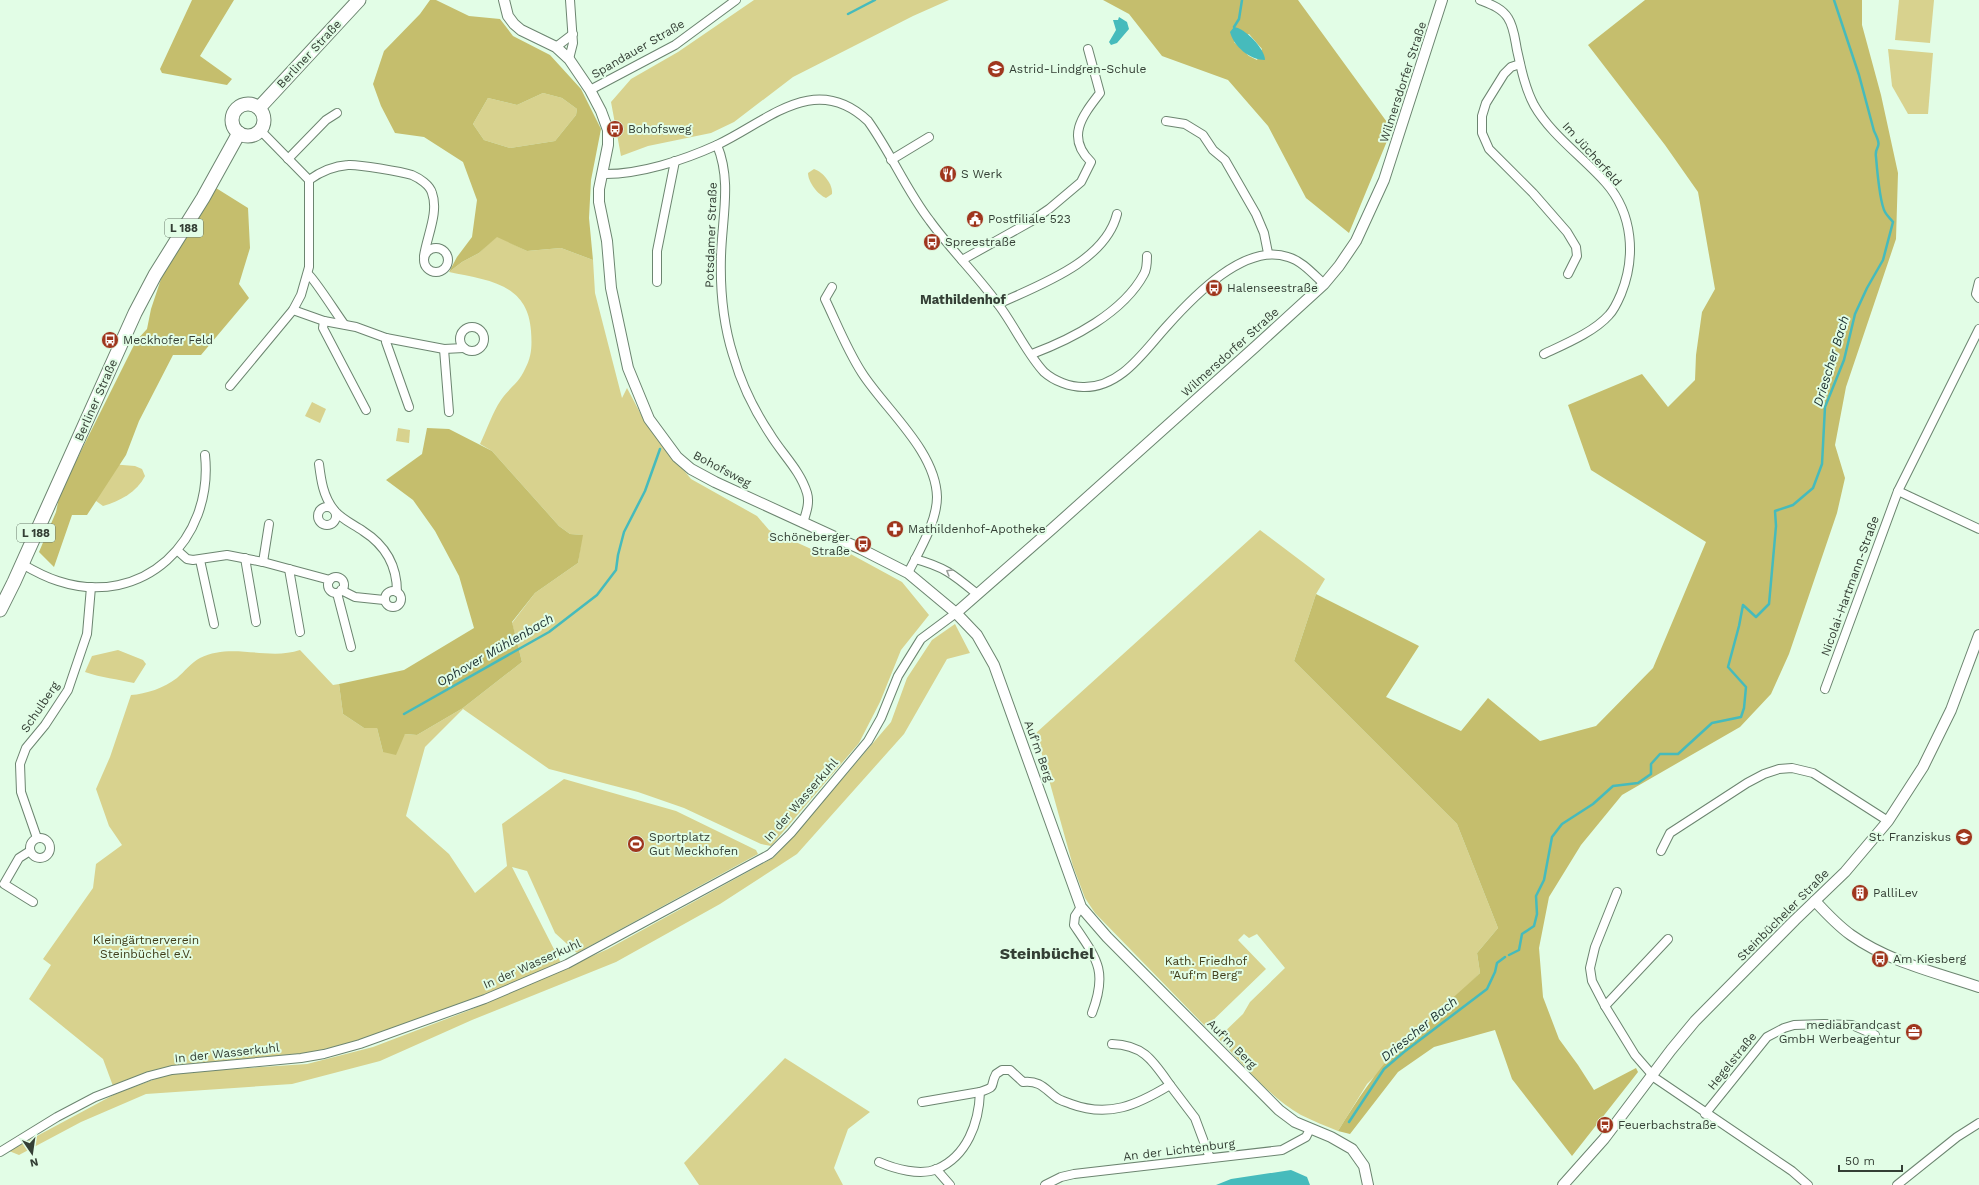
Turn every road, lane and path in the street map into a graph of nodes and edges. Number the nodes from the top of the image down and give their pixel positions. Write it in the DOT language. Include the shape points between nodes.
graph roads {
  1 [pos="359,0"];
  2 [pos="504,0"];
  3 [pos="570,0"];
  4 [pos="736,0"];
  5 [pos="1442,0"];
  6 [pos="1480,0"];
  7 [pos="573,34"];
  8 [pos="556,47"];
  9 [pos="1088,49"];
  10 [pos="569,59"];
  11 [pos="1520,64"];
  12 [pos="590,90"];
  13 [pos="259,108"];
  14 [pos="337,113"];
  15 [pos="1166,120"];
  16 [pos="260,130"];
  17 [pos="239,133"];
  18 [pos="929,137"];
  19 [pos="717,145"];
  20 [pos="288,159"];
  21 [pos="891,160"];
  22 [pos="675,161"];
  23 [pos="602,174"];
  24 [pos="309,180"];
  25 [pos="1117,214"];
  26 [pos="1268,253"];
  27 [pos="424,256"];
  28 [pos="1147,256"];
  29 [pos="962,260"];
  30 [pos="308,274"];
  31 [pos="1568,274"];
  32 [pos="657,282"];
  33 [pos="1979,282"];
  34 [pos="1324,284"];
  35 [pos="832,287"];
  36 [pos="1979,298"];
  37 [pos="998,304"];
  38 [pos="293,310"];
  39 [pos="324,321"];
  40 [pos="344,324"];
  41 [pos="1979,329"];
  42 [pos="386,338"];
  43 [pos="444,348"];
  44 [pos="464,348"];
  45 [pos="1032,354"];
  46 [pos="1544,354"];
  47 [pos="230,386"];
  48 [pos="409,407"];
  49 [pos="366,410"];
  50 [pos="449,412"];
  51 [pos="205,455"];
  52 [pos="319,464"];
  53 [pos="1898,491"];
  54 [pos="803,523"];
  55 [pos="269,524"];
  56 [pos="1979,529"];
  57 [pos="178,551"];
  58 [pos="245,558"];
  59 [pos="915,559"];
  60 [pos="200,560"];
  61 [pos="263,562"];
  62 [pos="22,564"];
  63 [pos="289,569"];
  64 [pos="908,573"];
  65 [pos="330,580"];
  66 [pos="91,587"];
  67 [pos="339,592"];
  68 [pos="397,592"];
  69 [pos="978,594"];
  70 [pos="384,600"];
  71 [pos="0,610"];
  72 [pos="956,613"];
  73 [pos="256,622"];
  74 [pos="214,624"];
  75 [pos="300,632"];
  76 [pos="1979,635"];
  77 [pos="351,647"];
  78 [pos="1825,689"];
  79 [pos="1888,821"];
  80 [pos="37,838"];
  81 [pos="30,851"];
  82 [pos="1661,851"];
  83 [pos="1617,892"];
  84 [pos="1815,901"];
  85 [pos="33,902"];
  86 [pos="1081,907"];
  87 [pos="1668,939"];
  88 [pos="1979,987"];
  89 [pos="1605,1006"];
  90 [pos="1092,1013"];
  91 [pos="1875,1035"];
  92 [pos="1112,1044"];
  93 [pos="1652,1076"];
  94 [pos="1170,1085"];
  95 [pos="980,1092"];
  96 [pos="922,1102"];
  97 [pos="1705,1114"];
  98 [pos="1979,1123"];
  99 [pos="1310,1129"];
  100 [pos="0,1152"];
  101 [pos="1210,1158"];
  102 [pos="879,1162"];
  103 [pos="936,1170"];
  104 [pos="1567,1183"];
  105 [pos="950,1185"];
  106 [pos="1045,1185"];
  107 [pos="1368,1185"];
  108 [pos="1808,1185"];
  109 [pos="1897,1185"];
  1 -- 13 [label="main road, Berliner Straße"];
  2 -- 8 [label="street, Bohofsweg" via="508,16 514,24"];
  3 -- 7 [label="street"];
  4 -- 12 [label="street, Spandauer Straße" via="675,45"];
  5 -- 34 [label="street, Wilmersdorfer Straße" via="1384,180 1356,241"];
  6 -- 11 [label="street, Im Jücherfeld" via="1496,6 1507,17"];
  7 -- 8 [label="street"];
  7 -- 10 [label="street" via="573,50"];
  8 -- 10 [label="street, Bohofsweg"];
  9 -- 29 [label="street" via="1100,93 1083,115 1079,125 1078,137 1082,154 1090,162 1081,182 1030,222"];
  10 -- 12 [label="street, Bohofsweg"];
  11 -- 31 [label="street" via="1504,74 1486,103 1482,116 1482,133 1489,149 1533,193 1574,242 1577,256"];
  11 -- 46 [label="street, Im Jücherfeld" via="1529,93 1539,113 1613,193 1625,218 1630,240 1627,276 1610,315 1578,337"];
  12 -- 23 [label="street, Bohofsweg" via="608,130"];
  13 -- 16 [label="main road" via="264,121"];
  13 -- 17 [label="main road" via="247,104 237,108 232,118"];
  14 -- 20 [label="street" via="326,120"];
  15 -- 26 [label="street" via="1185,124 1203,135 1213,150 1225,160 1256,214 1264,233"];
  16 -- 17 [label="main road" via="253,135"];
  16 -- 20 [label="street"];
  17 -- 62 [label="main road, Berliner Straße / L 188" via="136,312"];
  18 -- 21 [label="street"];
  19 -- 21 [label="street" via="790,105 821,99 841,102 859,113 874,130"];
  19 -- 22 [label="street"];
  19 -- 54 [label="street, Potsdamer Straße" via="726,179 721,292 730,341 736,364 754,408 805,487 808,500"];
  20 -- 24 [label="street"];
  21 -- 29 [label="street" via="930,221"];
  22 -- 23 [label="street" via="628,173"];
  22 -- 32 [label="street" via="657,251"];
  23 -- 54 [label="street, Bohofsweg" via="599,202 607,241 611,288 628,368 649,419 676,457 691,469"];
  24 -- 27 [label="street" via="334,168 350,165 413,176 424,182 432,191 434,210"];
  24 -- 30 [label="street"];
  25 -- 37 [label="street" via="1114,228 1098,248 1080,262 1061,274"];
  26 -- 34 [label="street" via="1289,257 1299,262"];
  26 -- 45 [label="street" via="1249,258 1229,270 1181,310 1128,369 1105,383 1083,387 1062,382 1044,371"];
  28 -- 45 [label="street" via="1145,273 1109,313 1077,334"];
  29 -- 37 [label="street"];
  30 -- 38 [label="street"];
  30 -- 40 [label="street" via="312,276"];
  33 -- 36 [label="street" via="1976,294"];
  34 -- 69 [label="street, Wilmersdorfer Straße"];
  35 -- 59 [label="street" via="825,299 848,351 878,397 923,455 935,483 936,508"];
  37 -- 45 [label="street"];
  38 -- 39 [label="street"];
  38 -- 47 [label="street"];
  39 -- 40 [label="street"];
  39 -- 49 [label="street" via="323,328"];
  40 -- 42 [label="street"];
  41 -- 53 [label="street, Nicolai-Hartmann-Straße"];
  42 -- 43 [label="street"];
  42 -- 48 [label="street"];
  43 -- 44 [label="street"];
  43 -- 50 [label="street"];
  51 -- 57 [label="street" via="206,474 202,509"];
  52 -- 68 [label="street" via="322,486 334,511 365,531 386,550 397,580"];
  53 -- 56 [label="street"];
  53 -- 78 [label="street, Nicolai-Hartmann-Straße"];
  54 -- 64 [label="street, Bohofsweg"];
  55 -- 61 [label="street"];
  57 -- 60 [label="street" via="187,559"];
  57 -- 66 [label="street" via="155,570 129,582"];
  58 -- 60 [label="street" via="227,555"];
  58 -- 61 [label="street"];
  58 -- 73 [label="street"];
  59 -- 64 [label="street"];
  69 -- 59 [label="street, one-way" via="938,565"];
  60 -- 74 [label="street"];
  61 -- 63 [label="street"];
  62 -- 66 [label="street" via="60,582"];
  62 -- 71 [label="main road, Berliner Straße / L 188"];
  63 -- 65 [label="street"];
  63 -- 75 [label="street"];
  64 -- 72 [label="street, Bohofsweg"];
  65 -- 67 [label="street" via="329,589"];
  65 -- 67 [label="street" via="338,578 342,581 344,586"];
  66 -- 80 [label="street, Schulberg" via="87,634 68,690 26,748 20,764 21,792"];
  67 -- 70 [label="street" via="355,597"];
  67 -- 77 [label="street"];
  68 -- 70 [label="street" via="392,590 387,593"];
  68 -- 70 [label="street" via="401,599 397,606 390,606"];
  69 -- 72 [label="street, Wilmersdorfer Straße"];
  72 -- 86 [label="street, Auf'm Berg" via="977,635 994,665"];
  72 -- 100 [label="street, In der Wasserkuhl" via="921,639 898,676 881,718 868,741 800,823 770,854 567,964 484,999 360,1044 324,1054 172,1070 149,1076 95,1097"];
  76 -- 79 [label="street, Steinbücheler Straße" via="1951,710 1923,767"];
  79 -- 82 [label="street" via="1814,773 1792,768 1779,769 1747,783 1670,833"];
  79 -- 84 [label="street, Steinbücheler Straße" via="1846,872"];
  80 -- 81 [label="street" via="31,843"];
  80 -- 81 [label="street, Schulberg" via="43,838 48,842 49,852 41,858 34,856"];
  81 -- 85 [label="street" via="19,858 4,884"];
  83 -- 89 [label="street" via="1595,947 1590,968 1592,981"];
  84 -- 88 [label="street" via="1834,921 1888,957"];
  84 -- 93 [label="street, Steinbücheler Straße" via="1695,1021"];
  86 -- 90 [label="street" via="1075,916 1074,925 1094,955 1100,980 1100,993"];
  86 -- 99 [label="street, Auf'm Berg" via="1107,937 1278,1110"];
  87 -- 89 [label="street"];
  89 -- 93 [label="street" via="1635,1055"];
  91 -- 97 [label="street, Hegelstraße" via="1852,1025 1794,1025 1784,1028 1767,1037"];
  92 -- 94 [label="street" via="1144,1052"];
  93 -- 97 [label="street"];
  93 -- 104 [label="street, Steinbücheler Straße"];
  94 -- 95 [label="street" via="1144,1101 1114,1109 1093,1111 1059,1100 1043,1086 1032,1081 1023,1082 1010,1070 1002,1070 996,1074 991,1089"];
  94 -- 101 [label="street" via="1195,1118"];
  95 -- 96 [label="street"];
  95 -- 103 [label="street" via="978,1117 967,1142 959,1154"];
  97 -- 108 [label="street" via="1792,1171"];
  98 -- 109 [label="street" via="1957,1137"];
  99 -- 101 [label="street, An der Lichtenburg" via="1306,1137 1282,1150"];
  99 -- 107 [label="street, Auf'm Berg" via="1352,1149 1364,1166"];
  101 -- 106 [label="street, An der Lichtenburg" via="1074,1174"];
  102 -- 103 [label="street" via="894,1168"];
  103 -- 105 [label="street"];
}
